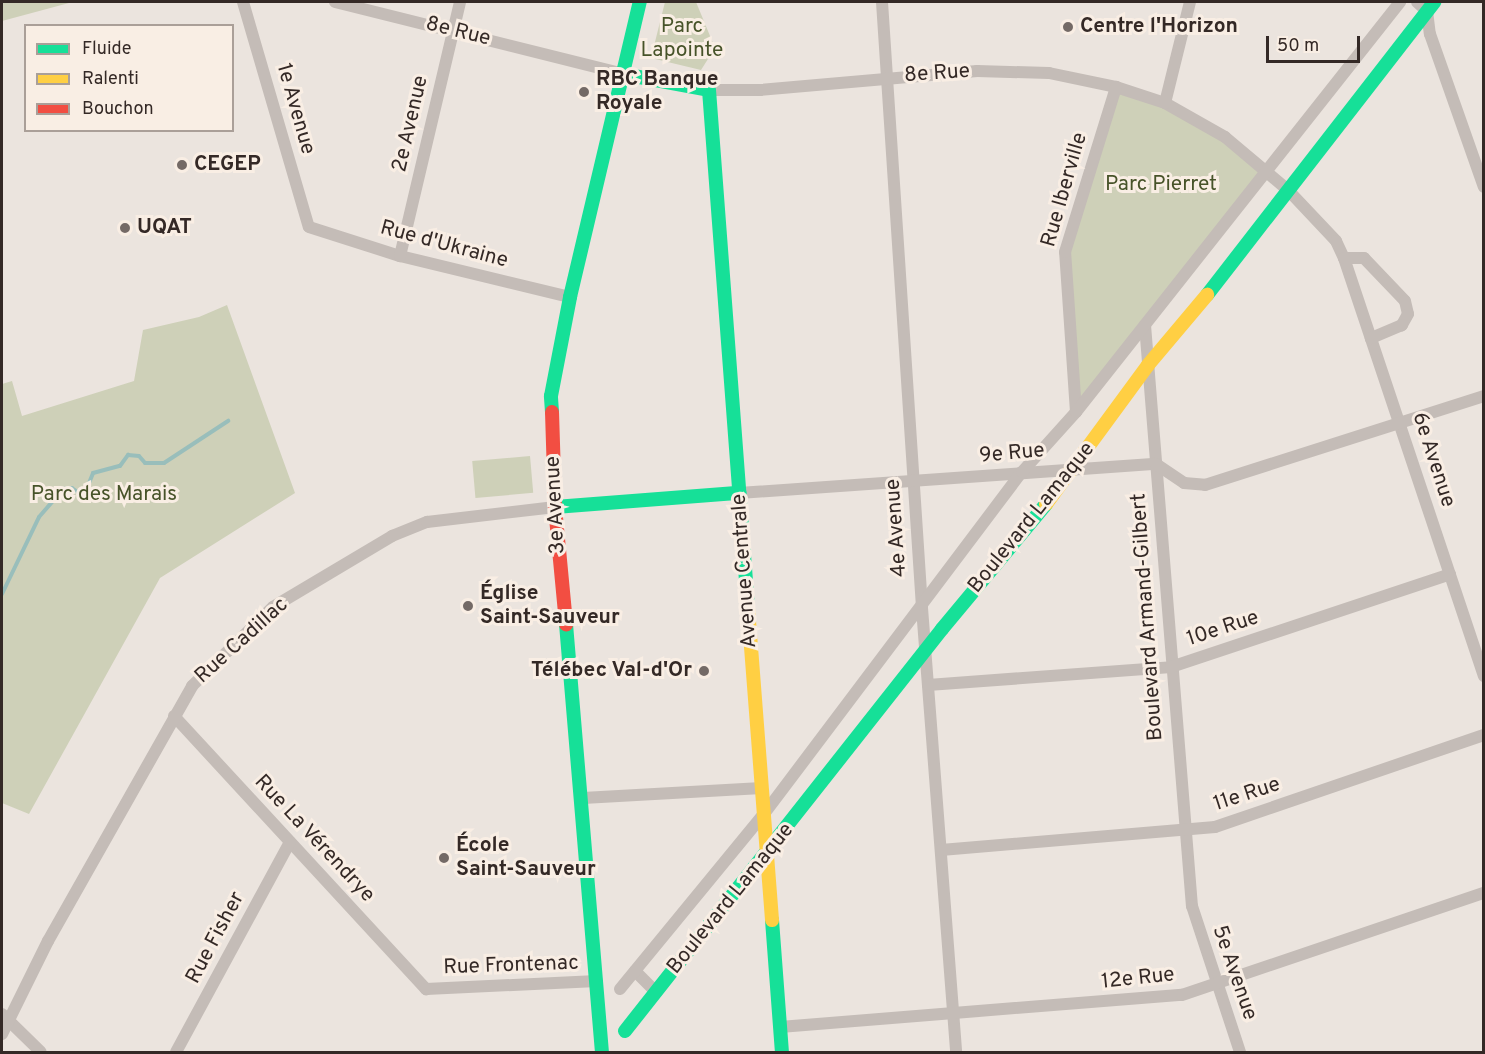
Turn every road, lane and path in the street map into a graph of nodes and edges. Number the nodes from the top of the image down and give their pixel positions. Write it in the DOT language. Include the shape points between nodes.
graph roads {
  1 [pos="243,2"];
  2 [pos="336,2"];
  3 [pos="460,2"];
  4 [pos="640,2"];
  5 [pos="882,2"];
  6 [pos="1190,2"];
  7 [pos="1400,2"];
  8 [pos="1426,5"];
  9 [pos="453,32"];
  10 [pos="622,74"];
  11 [pos="887,77"];
  12 [pos="1116,87"];
  13 [pos="709,90"];
  14 [pos="1165,103"];
  15 [pos="1266,168"];
  16 [pos="1484,187"];
  17 [pos="1288,190"];
  18 [pos="309,227"];
  19 [pos="400,256"];
  20 [pos="1344,258"];
  21 [pos="570,297"];
  22 [pos="1145,326"];
  23 [pos="1371,338"];
  24 [pos="1148,365"];
  25 [pos="1484,396"];
  26 [pos="1076,412"];
  27 [pos="1400,423"];
  28 [pos="1156,464"];
  29 [pos="1076,468"];
  30 [pos="1022,472"];
  31 [pos="914,481"];
  32 [pos="739,493"];
  33 [pos="555,507"];
  34 [pos="1450,574"];
  35 [pos="922,608"];
  36 [pos="925,652"];
  37 [pos="1171,667"];
  38 [pos="1484,676"];
  39 [pos="928,685"];
  40 [pos="174,716"];
  41 [pos="1484,735"];
  42 [pos="762,788"];
  43 [pos="583,798"];
  44 [pos="764,814"];
  45 [pos="1188,828"];
  46 [pos="290,842"];
  47 [pos="941,850"];
  48 [pos="767,855"];
  49 [pos="1484,893"];
  50 [pos="1192,906"];
  51 [pos="635,970"];
  52 [pos="597,981"];
  53 [pos="1218,985"];
  54 [pos="426,989"];
  55 [pos="620,989"];
  56 [pos="656,992"];
  57 [pos="953,1013"];
  58 [pos="5,1016"];
  59 [pos="780,1027"];
  60 [pos="625,1031"];
  61 [pos="2,1034"];
  62 [pos="41,1053"];
  63 [pos="176,1053"];
  64 [pos="602,1053"];
  65 [pos="782,1053"];
  66 [pos="956,1053"];
  67 [pos="1240,1053"];
  1 -- 18 [label="street, 1e Avenue"];
  2 -- 9 [label="street, 8e Rue"];
  3 -- 9 [label="street, 2e Avenue"];
  4 -- 10 [label="street, 3e Avenue"];
  5 -- 11 [label="street, 4e Avenue"];
  6 -- 14 [label="street"];
  7 -- 15 [label="street, Boulevard Lamaque"];
  8 -- 16 [label="street" via="1430,34"];
  8 -- 17 [label="street, Boulevard Lamaque"];
  9 -- 10 [label="street, 8e Rue"];
  9 -- 19 [label="street, 2e Avenue"];
  10 -- 13 [label="street, 8e Rue"];
  10 -- 21 [label="street, 3e Avenue"];
  11 -- 12 [label="street, 8e Rue" via="1011,70 1049,73"];
  11 -- 13 [label="street, 8e Rue" via="760,90"];
  11 -- 31 [label="street, 4e Avenue"];
  12 -- 14 [label="street, 8e Rue"];
  12 -- 26 [label="street, Rue Iberville" via="1065,252"];
  13 -- 32 [label="street, Avenue Centrale"];
  14 -- 15 [label="street, 8e Rue" via="1225,137"];
  15 -- 17 [label="street, 8e Rue"];
  15 -- 22 [label="street, Boulevard Lamaque"];
  17 -- 20 [label="street, 8e Rue" via="1335,241"];
  17 -- 24 [label="street, Boulevard Lamaque"];
  18 -- 19 [label="street, Rue d'Ukraine"];
  19 -- 21 [label="street, Rue d'Ukraine"];
  20 -- 23 [label="street, 6e Avenue"];
  20 -- 23 [label="street" via="1364,258 1406,301 1408,314 1402,325"];
  21 -- 33 [label="street, 3e Avenue" via="551,396"];
  22 -- 24 [label="street, Boulevard Armand-Gilbert"];
  22 -- 26 [label="street, Boulevard Lamaque"];
  23 -- 27 [label="street, 6e Avenue"];
  24 -- 28 [label="street, Boulevard Armand-Gilbert"];
  24 -- 29 [label="street, Boulevard Lamaque"];
  25 -- 27 [label="street"];
  26 -- 30 [label="street, Boulevard Lamaque"];
  27 -- 28 [label="street" via="1205,485 1184,483"];
  27 -- 34 [label="street, 6e Avenue"];
  28 -- 29 [label="street, 9e Rue"];
  28 -- 37 [label="street, Boulevard Armand-Gilbert"];
  29 -- 30 [label="street, 9e Rue"];
  29 -- 36 [label="street, Boulevard Lamaque"];
  30 -- 31 [label="street, 9e Rue"];
  30 -- 35 [label="street, Boulevard Lamaque"];
  31 -- 32 [label="street, 9e Rue"];
  31 -- 35 [label="street, 4e Avenue"];
  32 -- 33 [label="street, Rue Cadillac"];
  32 -- 42 [label="street, Avenue Centrale"];
  33 -- 40 [label="street, Rue Cadillac" via="471,514 427,522 392,536 273,607 192,686"];
  33 -- 43 [label="street, 3e Avenue"];
  34 -- 37 [label="street, 10e Rue"];
  34 -- 38 [label="street, 6e Avenue"];
  35 -- 36 [label="street, 4e Avenue"];
  35 -- 44 [label="street, Boulevard Lamaque"];
  36 -- 39 [label="street, 4e Avenue"];
  36 -- 48 [label="street, Boulevard Lamaque"];
  37 -- 39 [label="street, 10e Rue"];
  37 -- 45 [label="street, Boulevard Armand-Gilbert"];
  39 -- 47 [label="street, 4e Avenue"];
  40 -- 46 [label="street, Rue La Vérendrye"];
  40 -- 58 [label="street, Rue Cadillac"];
  41 -- 45 [label="street, 11e Rue" via="1215,827"];
  42 -- 43 [label="street"];
  42 -- 44 [label="street, Avenue Centrale"];
  43 -- 52 [label="street, 3e Avenue"];
  44 -- 48 [label="street, Avenue Centrale"];
  44 -- 51 [label="street, Boulevard Lamaque"];
  45 -- 47 [label="street, 11e Rue"];
  45 -- 50 [label="street, Boulevard Armand-Gilbert"];
  46 -- 54 [label="street, Rue La Vérendrye"];
  46 -- 63 [label="street, Rue Fisher"];
  47 -- 57 [label="street, 4e Avenue"];
  48 -- 56 [label="street, Boulevard Lamaque"];
  48 -- 59 [label="street, Avenue Centrale"];
  49 -- 53 [label="street, 12e Rue"];
  50 -- 53 [label="street, 5e Avenue"];
  51 -- 55 [label="street, Boulevard Lamaque"];
  51 -- 56 [label="street"];
  52 -- 54 [label="street, Rue Frontenac"];
  52 -- 64 [label="street, 3e Avenue"];
  53 -- 57 [label="street, 12e Rue" via="1153,999"];
  53 -- 67 [label="street, 5e Avenue"];
  56 -- 60 [label="street, Boulevard Lamaque"];
  57 -- 59 [label="street, 12e Rue"];
  57 -- 66 [label="street, 4e Avenue"];
  58 -- 61 [label="street, Rue Cadillac"];
  58 -- 62 [label="street"];
  59 -- 65 [label="street, Avenue Centrale"];
}
